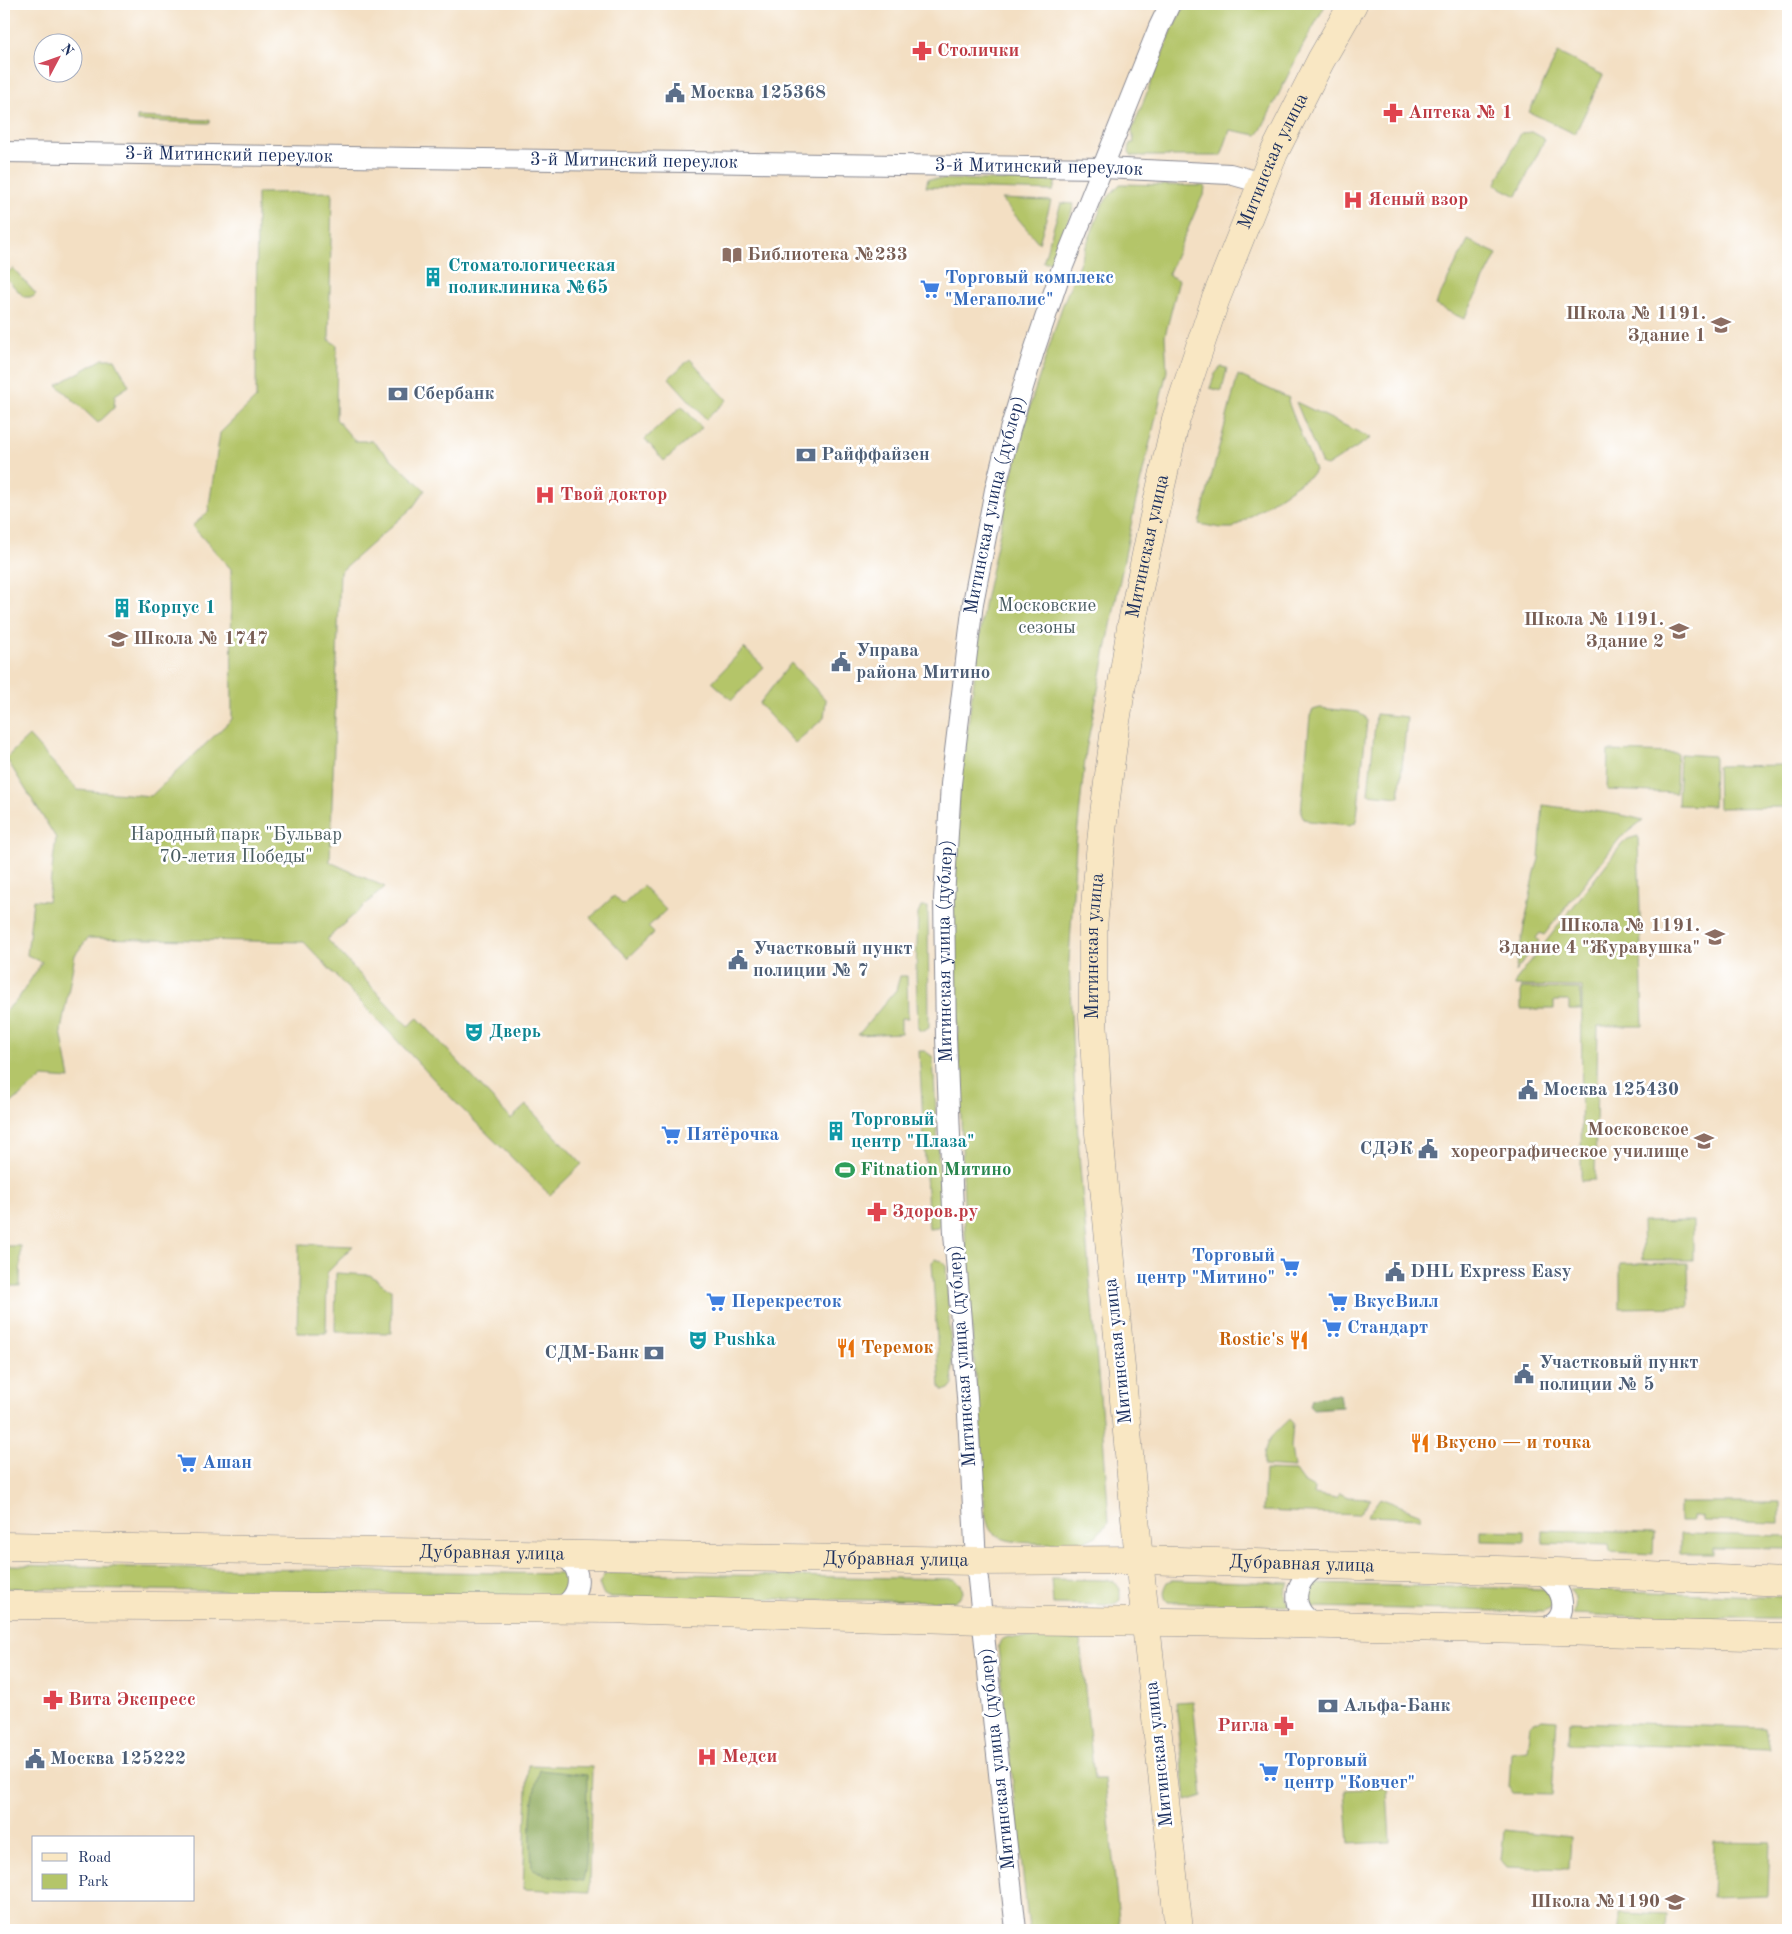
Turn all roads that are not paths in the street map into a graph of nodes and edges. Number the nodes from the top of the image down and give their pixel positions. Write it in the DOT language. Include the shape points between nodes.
graph roads {
  1 [pos="1170,4"];
  2 [pos="1353,4"];
  3 [pos="4,152"];
  4 [pos="1103,168"];
  5 [pos="1262,183"];
  6 [pos="4,1546"];
  7 [pos="547,1554"];
  8 [pos="614,1554"];
  9 [pos="1139,1560"];
  10 [pos="976,1561"];
  11 [pos="1325,1564"];
  12 [pos="1536,1571"];
  13 [pos="1788,1582"];
  14 [pos="4,1605"];
  15 [pos="550,1610"];
  16 [pos="615,1610"];
  17 [pos="983,1620"];
  18 [pos="1146,1622"];
  19 [pos="1323,1626"];
  20 [pos="1534,1629"];
  21 [pos="1788,1637"];
  22 [pos="1016,1930"];
  23 [pos="1179,1930"];
  1 -- 4 [label="street, Митинская улица (дублер)"];
  2 -- 5 [label="main road, Митинская улица" via="1321,60"];
  3 -- 4 [label="street, 3-й Митинский переулок"];
  4 -- 5 [label="street, 3-й Митинский переулок" via="1230,174"];
  4 -- 10 [label="street, Митинская улица (дублер)" via="1061,270 1010,430 995,490 973,603 951,784 944,892 946,1038 954,1233"];
  5 -- 9 [label="main road, Митинская улица" via="1216,301 1176,419 1131,627 1103,822 1093,927 1093,1018 1099,1133"];
  6 -- 7 [label="main road, Дубравная улица"];
  7 -- 8 [label="main road, Дубравная улица"];
  7 -- 15 [label="street" via="568,1560 578,1577 571,1600"];
  8 -- 10 [label="main road, Дубравная улица"];
  8 -- 16 [label="street" via="596,1561 588,1573 587,1582 597,1603"];
  9 -- 10 [label="main road, Дубравная улица"];
  9 -- 11 [label="main road, Дубравная улица"];
  9 -- 18 [label="main road, Митинская улица"];
  10 -- 17 [label="street, Митинская улица (дублер)"];
  11 -- 12 [label="main road, Дубравная улица"];
  11 -- 19 [label="street" via="1305,1575 1297,1594 1303,1614 1311,1622"];
  12 -- 13 [label="main road, Дубравная улица"];
  12 -- 20 [label="street" via="1552,1580 1559,1589 1562,1604 1555,1621"];
  14 -- 15 [label="main road"];
  15 -- 16 [label="main road"];
  16 -- 17 [label="main road"];
  17 -- 18 [label="main road"];
  17 -- 22 [label="street, Митинская улица (дублер)"];
  18 -- 19 [label="main road"];
  18 -- 23 [label="main road, Митинская улица"];
  19 -- 20 [label="main road"];
  20 -- 21 [label="main road"];
}
